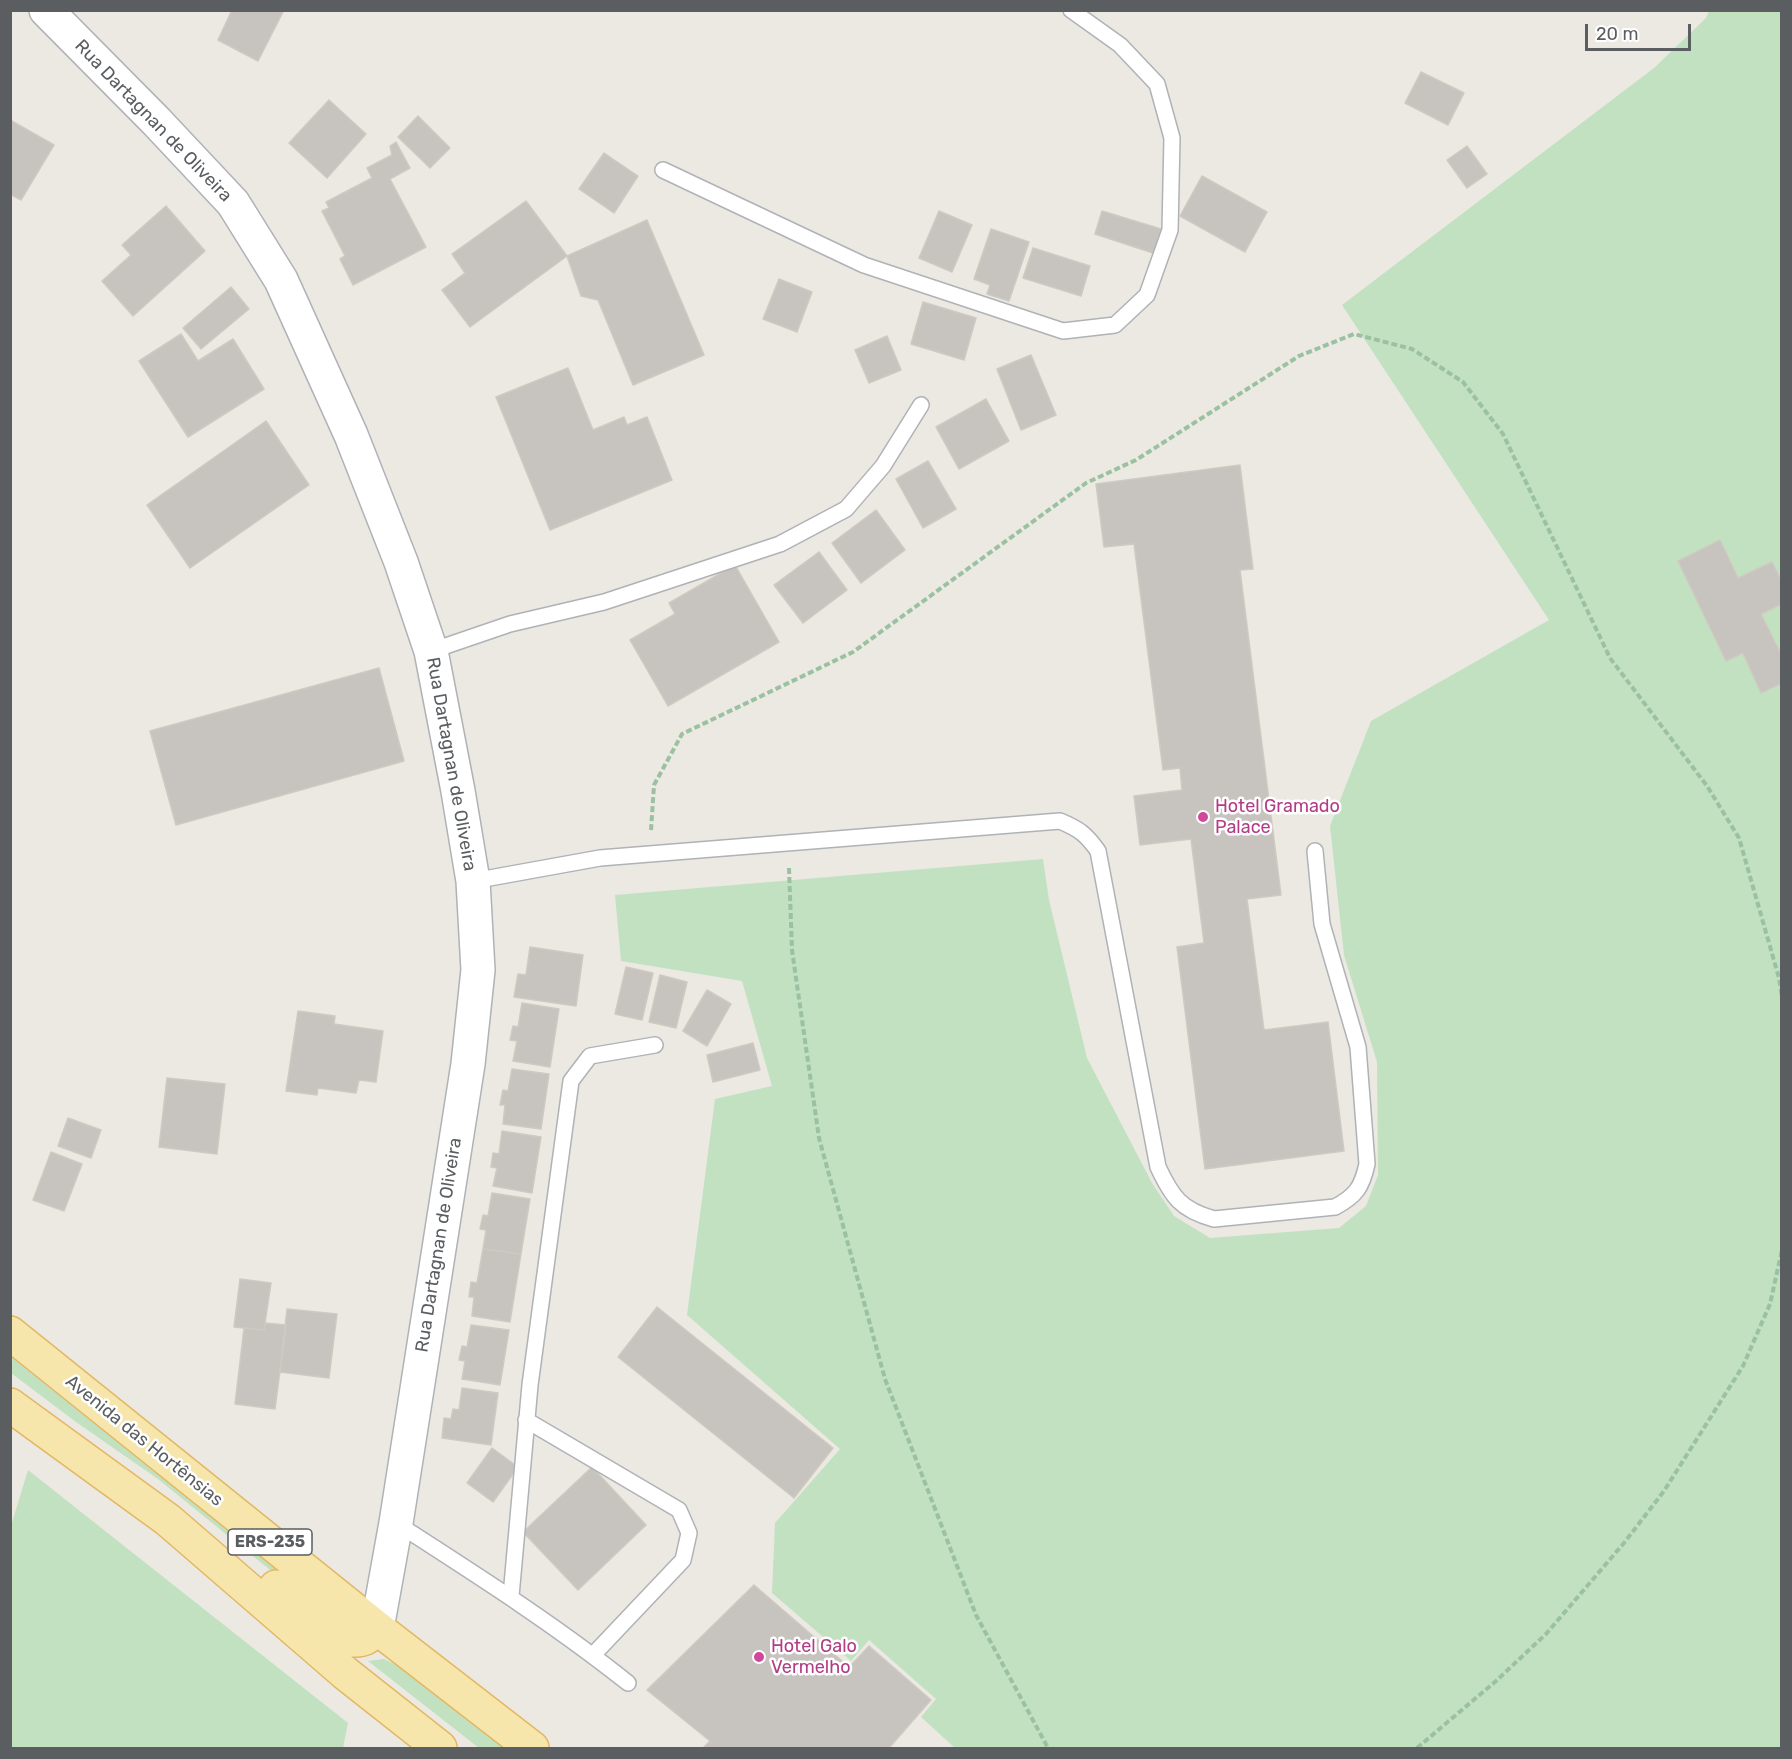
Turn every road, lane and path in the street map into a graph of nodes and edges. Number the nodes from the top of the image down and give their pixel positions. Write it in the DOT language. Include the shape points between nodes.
graph roads {
  1 [pos="46,10"];
  2 [pos="1071,10"];
  3 [pos="663,171"];
  4 [pos="921,405"];
  5 [pos="431,651"];
  6 [pos="788,843"];
  7 [pos="1315,852"];
  8 [pos="649,854"];
  9 [pos="473,881"];
  10 [pos="1782,997"];
  11 [pos="655,1045"];
  12 [pos="1782,1250"];
  13 [pos="10,1333"];
  14 [pos="10,1405"];
  15 [pos="526,1420"];
  16 [pos="168,1520"];
  17 [pos="396,1523"];
  18 [pos="511,1596"];
  19 [pos="377,1628"];
  20 [pos="593,1655"];
  21 [pos="628,1683"];
  22 [pos="426,1742"];
  23 [pos="532,1749"];
  24 [pos="1048,1749"];
  25 [pos="1417,1749"];
  1 -- 5 [label="street, Rua Dartagnan de Oliveira" via="233,203 281,280 351,435"];
  2 -- 3 [label="lane" via="1120,45 1156,84 1172,138 1170,230 1147,295 1115,325 1063,331 875,268"];
  4 -- 5 [label="lane" via="884,466 846,509 780,544 604,602 510,624"];
  5 -- 9 [label="street, Rua Dartagnan de Oliveira"];
  6 -- 7 [label="lane" via="1060,821 1086,835 1098,851 1158,1167 1181,1204 1196,1214 1214,1218 1335,1207 1351,1199 1363,1182 1367,1164 1358,1047 1322,924"];
  6 -- 8 [label="lane"];
  6 -- 24 [label="path" via="792,950 819,1138 866,1314 885,1379 976,1615"];
  8 -- 9 [label="lane" via="600,858"];
  8 -- 10 [label="path" via="654,785 682,734 853,652 1086,483 1136,460 1299,356 1354,334 1412,349 1463,382 1503,434 1610,657 1707,786 1739,838"];
  9 -- 17 [label="street, Rua Dartagnan de Oliveira" via="478,970 468,1064"];
  11 -- 15 [label="lane" via="590,1056 572,1081"];
  12 -- 25 [label="path" via="1770,1305 1743,1366 1664,1491 1546,1634"];
  13 -- 19 [label="main road, Avenida das Hortênsias / ERS-235"];
  14 -- 16 [label="main road, ERS-235"];
  15 -- 18 [label="lane"];
  15 -- 20 [label="lane" via="679,1510 689,1533 683,1560"];
  16 -- 19 [label="main road" via="243,1564 348,1639 367,1638"];
  16 -- 22 [label="main road, ERS-235"];
  17 -- 18 [label="lane"];
  17 -- 19 [label="street, Rua Dartagnan de Oliveira"];
  18 -- 20 [label="lane"];
  19 -- 23 [label="main road, Avenida das Hortênsias / ERS-235"];
  20 -- 21 [label="lane"];
}
